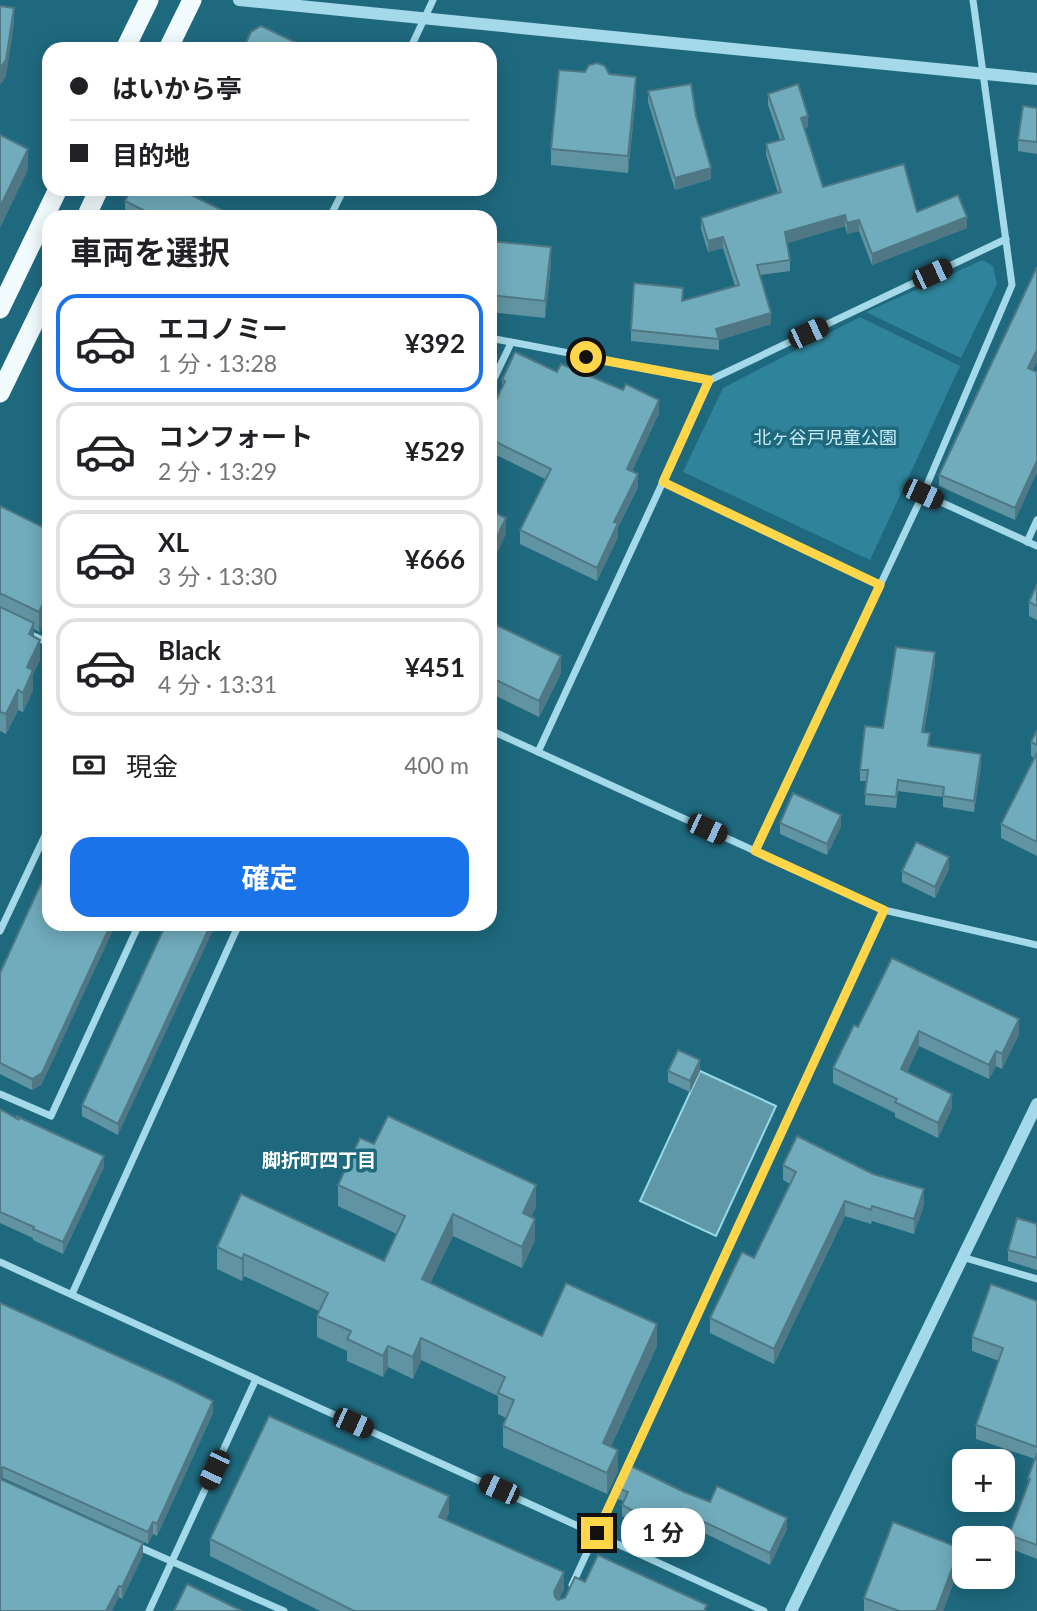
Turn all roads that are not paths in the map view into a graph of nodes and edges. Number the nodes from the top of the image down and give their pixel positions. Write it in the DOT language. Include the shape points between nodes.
graph roads {
  1 [pos="149,0"];
  2 [pos="192,0"];
  3 [pos="239,0"];
  4 [pos="433,0"];
  5 [pos="973,0"];
  6 [pos="424,19"];
  7 [pos="128,42"];
  8 [pos="171,42"];
  9 [pos="413,42"];
  10 [pos="983,73"];
  11 [pos="1037,79"];
  12 [pos="42,222"];
  13 [pos="1006,239"];
  14 [pos="42,306"];
  15 [pos="0,309"];
  16 [pos="497,340"];
  17 [pos="511,343"];
  18 [pos="497,372"];
  19 [pos="709,380"];
  20 [pos="0,393"];
  21 [pos="663,482"];
  22 [pos="923,494"];
  23 [pos="1037,520"];
  24 [pos="1027,542"];
  25 [pos="1037,546"];
  26 [pos="880,585"];
  27 [pos="24,632"];
  28 [pos="42,640"];
  29 [pos="497,733"];
  30 [pos="538,752"];
  31 [pos="42,842"];
  32 [pos="755,851"];
  33 [pos="884,910"];
  34 [pos="0,931"];
  35 [pos="136,931"];
  36 [pos="236,931"];
  37 [pos="1037,945"];
  38 [pos="0,1094"];
  39 [pos="1037,1104"];
  40 [pos="961,1257"];
  41 [pos="0,1262"];
  42 [pos="1037,1279"];
  43 [pos="72,1294"];
  44 [pos="256,1379"];
  45 [pos="597,1533"];
  46 [pos="123,1539"];
  47 [pos="172,1561"];
  48 [pos="570,1589"];
  49 [pos="149,1611"];
  50 [pos="284,1611"];
  51 [pos="764,1611"];
  52 [pos="791,1611"];
  1 -- 7 [label="highway"];
  2 -- 8 [label="highway"];
  3 -- 6 [label="street"];
  4 -- 6 [label="street"];
  5 -- 10 [label="street"];
  6 -- 9 [label="street"];
  6 -- 10 [label="street"];
  10 -- 11 [label="street"];
  10 -- 13 [label="street"];
  12 -- 15 [label="highway"];
  13 -- 19 [label="street"];
  13 -- 22 [label="street" via="1012,285"];
  14 -- 20 [label="highway"];
  16 -- 17 [label="street"];
  17 -- 18 [label="street"];
  17 -- 19 [label="street"];
  19 -- 21 [label="street"];
  21 -- 26 [label="street"];
  21 -- 30 [label="street"];
  22 -- 24 [label="street"];
  22 -- 26 [label="street"];
  23 -- 24 [label="street"];
  24 -- 25 [label="street"];
  26 -- 32 [label="street"];
  27 -- 28 [label="street"];
  29 -- 30 [label="street"];
  30 -- 32 [label="street"];
  31 -- 34 [label="street"];
  32 -- 33 [label="street"];
  33 -- 37 [label="street"];
  33 -- 45 [label="street"];
  35 -- 38 [label="street" via="51,1116"];
  36 -- 43 [label="street"];
  39 -- 40 [label="street"];
  40 -- 42 [label="street"];
  40 -- 52 [label="street"];
  41 -- 43 [label="street"];
  43 -- 44 [label="street"];
  44 -- 45 [label="street"];
  44 -- 47 [label="street"];
  45 -- 48 [label="street"];
  45 -- 51 [label="street"];
  46 -- 47 [label="street"];
  47 -- 49 [label="street"];
  47 -- 50 [label="street"];
}
